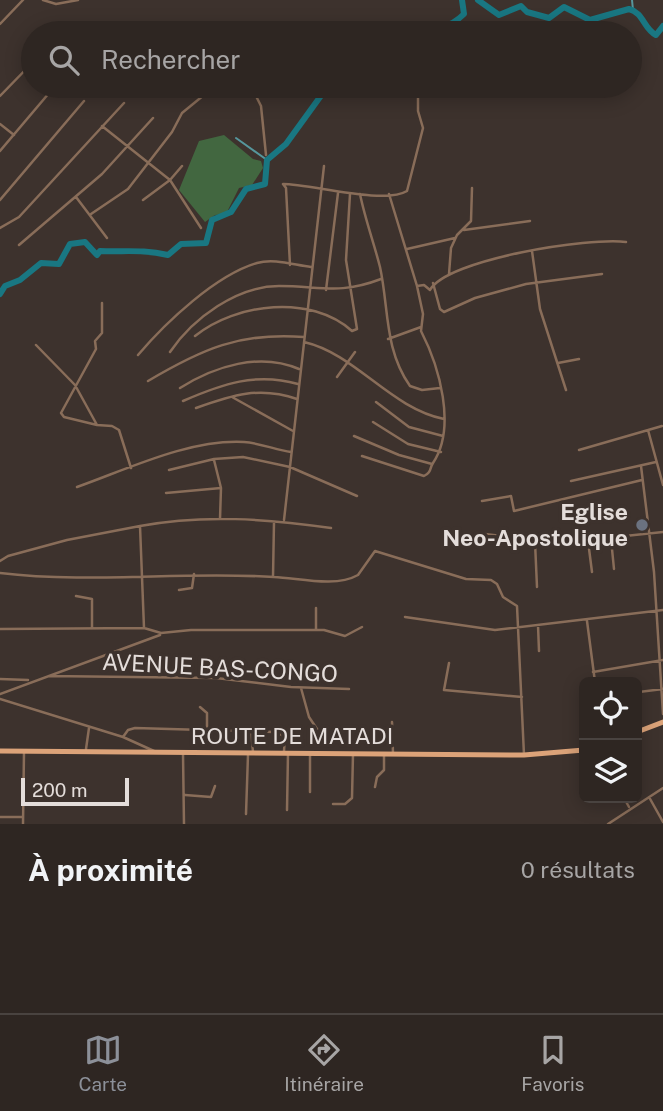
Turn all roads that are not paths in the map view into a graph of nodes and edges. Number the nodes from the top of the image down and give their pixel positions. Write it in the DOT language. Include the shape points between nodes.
graph roads {
  1 [pos="23,0"];
  2 [pos="43,0"];
  3 [pos="78,0"];
  4 [pos="67,1"];
  5 [pos="0,24"];
  6 [pos="21,74"];
  7 [pos="0,96"];
  8 [pos="45,98"];
  9 [pos="200,98"];
  10 [pos="257,98"];
  11 [pos="419,98"];
  12 [pos="84,101"];
  13 [pos="124,103"];
  14 [pos="153,118"];
  15 [pos="0,124"];
  16 [pos="102,126"];
  17 [pos="13,135"];
  18 [pos="128,144"];
  19 [pos="0,151"];
  20 [pos="266,155"];
  21 [pos="150,163"];
  22 [pos="182,166"];
  23 [pos="324,166"];
  24 [pos="170,180"];
  25 [pos="472,188"];
  26 [pos="322,190"];
  27 [pos="338,192"];
  28 [pos="350,193"];
  29 [pos="360,194"];
  30 [pos="389,194"];
  31 [pos="76,197"];
  32 [pos="0,200"];
  33 [pos="143,200"];
  34 [pos="91,214"];
  35 [pos="530,221"];
  36 [pos="0,228"];
  37 [pos="201,228"];
  38 [pos="464,230"];
  39 [pos="107,238"];
  40 [pos="455,238"];
  41 [pos="626,242"];
  42 [pos="19,246"];
  43 [pos="407,249"];
  44 [pos="532,251"];
  45 [pos="290,265"];
  46 [pos="311,267"];
  47 [pos="602,274"];
  48 [pos="449,275"];
  49 [pos="382,279"];
  50 [pos="536,282"];
  51 [pos="433,284"];
  52 [pos="417,286"];
  53 [pos="309,289"];
  54 [pos="326,290"];
  55 [pos="350,290"];
  56 [pos="102,303"];
  57 [pos="307,311"];
  58 [pos="421,327"];
  59 [pos="195,336"];
  60 [pos="304,337"];
  61 [pos="388,338"];
  62 [pos="304,342"];
  63 [pos="36,345"];
  64 [pos="170,352"];
  65 [pos="355,352"];
  66 [pos="138,355"];
  67 [pos="579,359"];
  68 [pos="557,363"];
  69 [pos="346,365"];
  70 [pos="299,369"];
  71 [pos="337,377"];
  72 [pos="148,381"];
  73 [pos="299,384"];
  74 [pos="75,385"];
  75 [pos="180,388"];
  76 [pos="440,388"];
  77 [pos="566,390"];
  78 [pos="231,396"];
  79 [pos="297,399"];
  80 [pos="183,401"];
  81 [pos="376,402"];
  82 [pos="196,408"];
  83 [pos="444,419"];
  84 [pos="373,422"];
  85 [pos="97,425"];
  86 [pos="663,426"];
  87 [pos="648,430"];
  88 [pos="293,431"];
  89 [pos="354,436"];
  90 [pos="443,436"];
  91 [pos="579,450"];
  92 [pos="441,452"];
  93 [pos="292,453"];
  94 [pos="362,456"];
  95 [pos="214,459"];
  96 [pos="656,462"];
  97 [pos="432,464"];
  98 [pos="640,466"];
  99 [pos="290,467"];
  100 [pos="131,468"];
  101 [pos="169,470"];
  102 [pos="642,480"];
  103 [pos="571,481"];
  104 [pos="663,485"];
  105 [pos="77,486"];
  106 [pos="221,488"];
  107 [pos="166,493"];
  108 [pos="356,496"];
  109 [pos="482,501"];
  110 [pos="220,519"];
  111 [pos="274,522"];
  112 [pos="284,522"];
  113 [pos="140,526"];
  114 [pos="331,527"];
  115 [pos="663,532"];
  116 [pos="650,533"];
  117 [pos="485,534"];
  118 [pos="611,539"];
  119 [pos="588,541"];
  120 [pos="535,542"];
  121 [pos="0,561"];
  122 [pos="614,569"];
  123 [pos="592,572"];
  124 [pos="0,573"];
  125 [pos="194,575"];
  126 [pos="272,577"];
  127 [pos="142,578"];
  128 [pos="537,587"];
  129 [pos="178,590"];
  130 [pos="76,596"];
  131 [pos="316,608"];
  132 [pos="657,610"];
  133 [pos="663,610"];
  134 [pos="405,617"];
  135 [pos="587,621"];
  136 [pos="538,625"];
  137 [pos="362,626"];
  138 [pos="92,628"];
  139 [pos="144,628"];
  140 [pos="520,628"];
  141 [pos="0,629"];
  142 [pos="316,631"];
  143 [pos="161,633"];
  144 [pos="539,650"];
  145 [pos="661,660"];
  146 [pos="449,663"];
  147 [pos="593,672"];
  148 [pos="48,676"];
  149 [pos="594,677"];
  150 [pos="0,679"];
  151 [pos="29,681"];
  152 [pos="301,688"];
  153 [pos="349,689"];
  154 [pos="662,690"];
  155 [pos="642,692"];
  156 [pos="0,694"];
  157 [pos="522,697"];
  158 [pos="0,699"];
  159 [pos="200,707"];
  160 [pos="663,714"];
  161 [pos="392,722"];
  162 [pos="663,722"];
  163 [pos="89,726"];
  164 [pos="317,729"];
  165 [pos="642,730"];
  166 [pos="207,731"];
  167 [pos="251,731"];
  168 [pos="123,737"];
  169 [pos="579,750"];
  170 [pos="0,751"];
  171 [pos="24,752"];
  172 [pos="183,752"];
  173 [pos="86,753"];
  174 [pos="157,753"];
  175 [pos="250,753"];
  176 [pos="286,753"];
  177 [pos="310,754"];
  178 [pos="353,754"];
  179 [pos="384,754"];
  180 [pos="393,754"];
  181 [pos="524,755"];
  182 [pos="215,786"];
  183 [pos="375,788"];
  184 [pos="663,788"];
  185 [pos="310,792"];
  186 [pos="184,795"];
  187 [pos="649,797"];
  188 [pos="626,803"];
  189 [pos="333,804"];
  190 [pos="629,808"];
  191 [pos="287,810"];
  192 [pos="246,814"];
  193 [pos="0,817"];
  194 [pos="23,817"];
  195 [pos="663,822"];
  196 [pos="23,824"];
  197 [pos="184,824"];
  198 [pos="608,824"];
  1 -- 5 [label="street"];
  2 -- 4 [label="street" via="50,4"];
  3 -- 4 [label="street"];
  6 -- 7 [label="street"];
  8 -- 17 [label="street"];
  9 -- 21 [label="street" via="182,113"];
  10 -- 20 [label="street"];
  11 -- 30 [label="street" via="422,136 407,191"];
  12 -- 32 [label="street"];
  13 -- 16 [label="street"];
  14 -- 18 [label="street"];
  15 -- 17 [label="street"];
  16 -- 18 [label="street"];
  16 -- 36 [label="street" via="19,217"];
  17 -- 19 [label="street"];
  18 -- 21 [label="street"];
  18 -- 31 [label="street"];
  21 -- 24 [label="street"];
  21 -- 34 [label="street" via="120,195"];
  22 -- 24 [label="street"];
  23 -- 26 [label="street"];
  24 -- 33 [label="street"];
  24 -- 37 [label="street"];
  25 -- 38 [label="street" via="473,210"];
  26 -- 27 [label="street"];
  26 -- 45 [label="street" via="284,184"];
  26 -- 46 [label="street"];
  27 -- 28 [label="street"];
  27 -- 54 [label="street"];
  28 -- 29 [label="street"];
  28 -- 55 [label="street" via="345,260"];
  29 -- 30 [label="street"];
  29 -- 49 [label="street"];
  30 -- 43 [label="street"];
  31 -- 34 [label="street"];
  31 -- 42 [label="street"];
  34 -- 39 [label="street"];
  35 -- 38 [label="street"];
  38 -- 40 [label="street"];
  40 -- 43 [label="street"];
  40 -- 48 [label="street"];
  41 -- 44 [label="street" via="608,240"];
  43 -- 52 [label="street"];
  44 -- 48 [label="street" via="468,265"];
  44 -- 50 [label="street"];
  45 -- 46 [label="street"];
  45 -- 66 [label="street" via="258,263 237,273 199,297"];
  46 -- 53 [label="street"];
  47 -- 50 [label="street"];
  48 -- 51 [label="street"];
  49 -- 55 [label="street"];
  49 -- 61 [label="street"];
  50 -- 51 [label="street" via="475,298 444,312"];
  50 -- 68 [label="street"];
  51 -- 52 [label="street" via="430,290"];
  52 -- 58 [label="street"];
  53 -- 54 [label="street"];
  53 -- 57 [label="street"];
  53 -- 64 [label="street" via="272,287 241,296 199,318"];
  54 -- 55 [label="street"];
  55 -- 57 [label="street" via="355,331 330,316"];
  56 -- 74 [label="street" via="102,333"];
  57 -- 59 [label="street" via="268,308 240,312 217,320"];
  57 -- 60 [label="street"];
  58 -- 61 [label="street"];
  58 -- 76 [label="street"];
  60 -- 62 [label="street"];
  60 -- 72 [label="street" via="268,335 233,341 196,353"];
  61 -- 76 [label="street" via="410,386"];
  62 -- 69 [label="street"];
  62 -- 70 [label="street"];
  63 -- 74 [label="street"];
  65 -- 69 [label="street"];
  67 -- 68 [label="street"];
  68 -- 77 [label="street"];
  69 -- 71 [label="street"];
  69 -- 83 [label="street" via="416,412"];
  70 -- 73 [label="street"];
  70 -- 75 [label="street" via="270,361 248,362 206,374"];
  73 -- 79 [label="street"];
  73 -- 80 [label="street" via="249,379"];
  74 -- 85 [label="street"];
  74 -- 85 [label="street" via="62,414"];
  76 -- 83 [label="street"];
  78 -- 79 [label="street" via="267,391"];
  78 -- 82 [label="street"];
  78 -- 88 [label="street"];
  79 -- 88 [label="street"];
  81 -- 90 [label="street" via="409,427"];
  83 -- 90 [label="street"];
  84 -- 92 [label="street" via="408,444"];
  85 -- 100 [label="street" via="118,430"];
  86 -- 87 [label="street"];
  87 -- 91 [label="street"];
  87 -- 96 [label="street"];
  88 -- 93 [label="street"];
  89 -- 97 [label="street"];
  90 -- 92 [label="street"];
  92 -- 97 [label="street"];
  93 -- 99 [label="street"];
  93 -- 100 [label="street" via="231,442"];
  94 -- 97 [label="street" via="424,476"];
  95 -- 99 [label="street" via="243,457"];
  95 -- 101 [label="street"];
  95 -- 106 [label="street"];
  96 -- 98 [label="street"];
  96 -- 104 [label="street"];
  98 -- 102 [label="street"];
  98 -- 103 [label="street"];
  99 -- 108 [label="street"];
  99 -- 112 [label="street"];
  100 -- 105 [label="street"];
  102 -- 109 [label="street" via="514,511 511,496"];
  102 -- 116 [label="street"];
  106 -- 107 [label="street"];
  106 -- 110 [label="street"];
  110 -- 111 [label="street"];
  110 -- 113 [label="street"];
  111 -- 112 [label="street"];
  111 -- 126 [label="street"];
  112 -- 114 [label="street"];
  113 -- 121 [label="street" via="67,540"];
  113 -- 127 [label="street"];
  115 -- 116 [label="street"];
  116 -- 118 [label="street"];
  116 -- 132 [label="street"];
  117 -- 120 [label="street"];
  118 -- 119 [label="street"];
  118 -- 122 [label="street"];
  119 -- 120 [label="street"];
  119 -- 123 [label="street"];
  120 -- 128 [label="street"];
  124 -- 127 [label="street"];
  125 -- 126 [label="street"];
  125 -- 127 [label="street"];
  125 -- 129 [label="street" via="192,588"];
  126 -- 140 [label="street" via="354,578 375,551 437,571 494,581 504,599 517,606"];
  127 -- 139 [label="street"];
  130 -- 138 [label="street" via="92,599"];
  131 -- 142 [label="street"];
  132 -- 133 [label="street"];
  132 -- 135 [label="street"];
  132 -- 145 [label="street"];
  134 -- 140 [label="street" via="472,629"];
  135 -- 136 [label="street"];
  135 -- 147 [label="street"];
  136 -- 140 [label="street"];
  136 -- 144 [label="street"];
  137 -- 142 [label="street" via="345,636"];
  138 -- 139 [label="street"];
  138 -- 141 [label="street"];
  139 -- 143 [label="street"];
  140 -- 157 [label="street"];
  142 -- 143 [label="street"];
  143 -- 148 [label="street"];
  145 -- 147 [label="street"];
  145 -- 154 [label="street"];
  146 -- 157 [label="street" via="444,690"];
  147 -- 149 [label="street"];
  148 -- 151 [label="street"];
  148 -- 152 [label="street, AVENUE BAS-CONGO" via="216,678"];
  150 -- 151 [label="street"];
  151 -- 156 [label="street"];
  152 -- 153 [label="street, AVENUE BAS-CONGO"];
  152 -- 164 [label="street"];
  154 -- 155 [label="street"];
  154 -- 160 [label="street"];
  157 -- 181 [label="street"];
  158 -- 163 [label="street"];
  159 -- 166 [label="street" via="207,713"];
  161 -- 180 [label="street"];
  162 -- 165 [label="main road"];
  163 -- 168 [label="street"];
  163 -- 173 [label="street"];
  166 -- 167 [label="street"];
  166 -- 168 [label="street" via="135,729"];
  167 -- 175 [label="street"];
  167 -- 176 [label="street" via="281,732"];
  168 -- 174 [label="street"];
  169 -- 181 [label="main road, ROUTE DE MATADI"];
  170 -- 171 [label="main road, ROUTE DE MATADI"];
  171 -- 173 [label="main road, ROUTE DE MATADI"];
  171 -- 194 [label="street"];
  172 -- 174 [label="main road, ROUTE DE MATADI"];
  172 -- 175 [label="main road, ROUTE DE MATADI"];
  172 -- 186 [label="street"];
  173 -- 174 [label="main road, ROUTE DE MATADI"];
  175 -- 176 [label="main road, ROUTE DE MATADI"];
  175 -- 192 [label="street"];
  176 -- 177 [label="main road, ROUTE DE MATADI"];
  176 -- 191 [label="street"];
  177 -- 178 [label="main road, ROUTE DE MATADI"];
  177 -- 185 [label="street"];
  178 -- 179 [label="main road, ROUTE DE MATADI"];
  178 -- 189 [label="street" via="352,798 345,804"];
  179 -- 180 [label="main road, ROUTE DE MATADI"];
  179 -- 183 [label="street" via="384,770"];
  180 -- 181 [label="main road, ROUTE DE MATADI"];
  182 -- 186 [label="street" via="211,797"];
  184 -- 187 [label="street"];
  186 -- 197 [label="street"];
  187 -- 190 [label="street"];
  187 -- 195 [label="street"];
  188 -- 190 [label="street"];
  190 -- 198 [label="street"];
  193 -- 194 [label="street"];
  194 -- 196 [label="street"];
}
